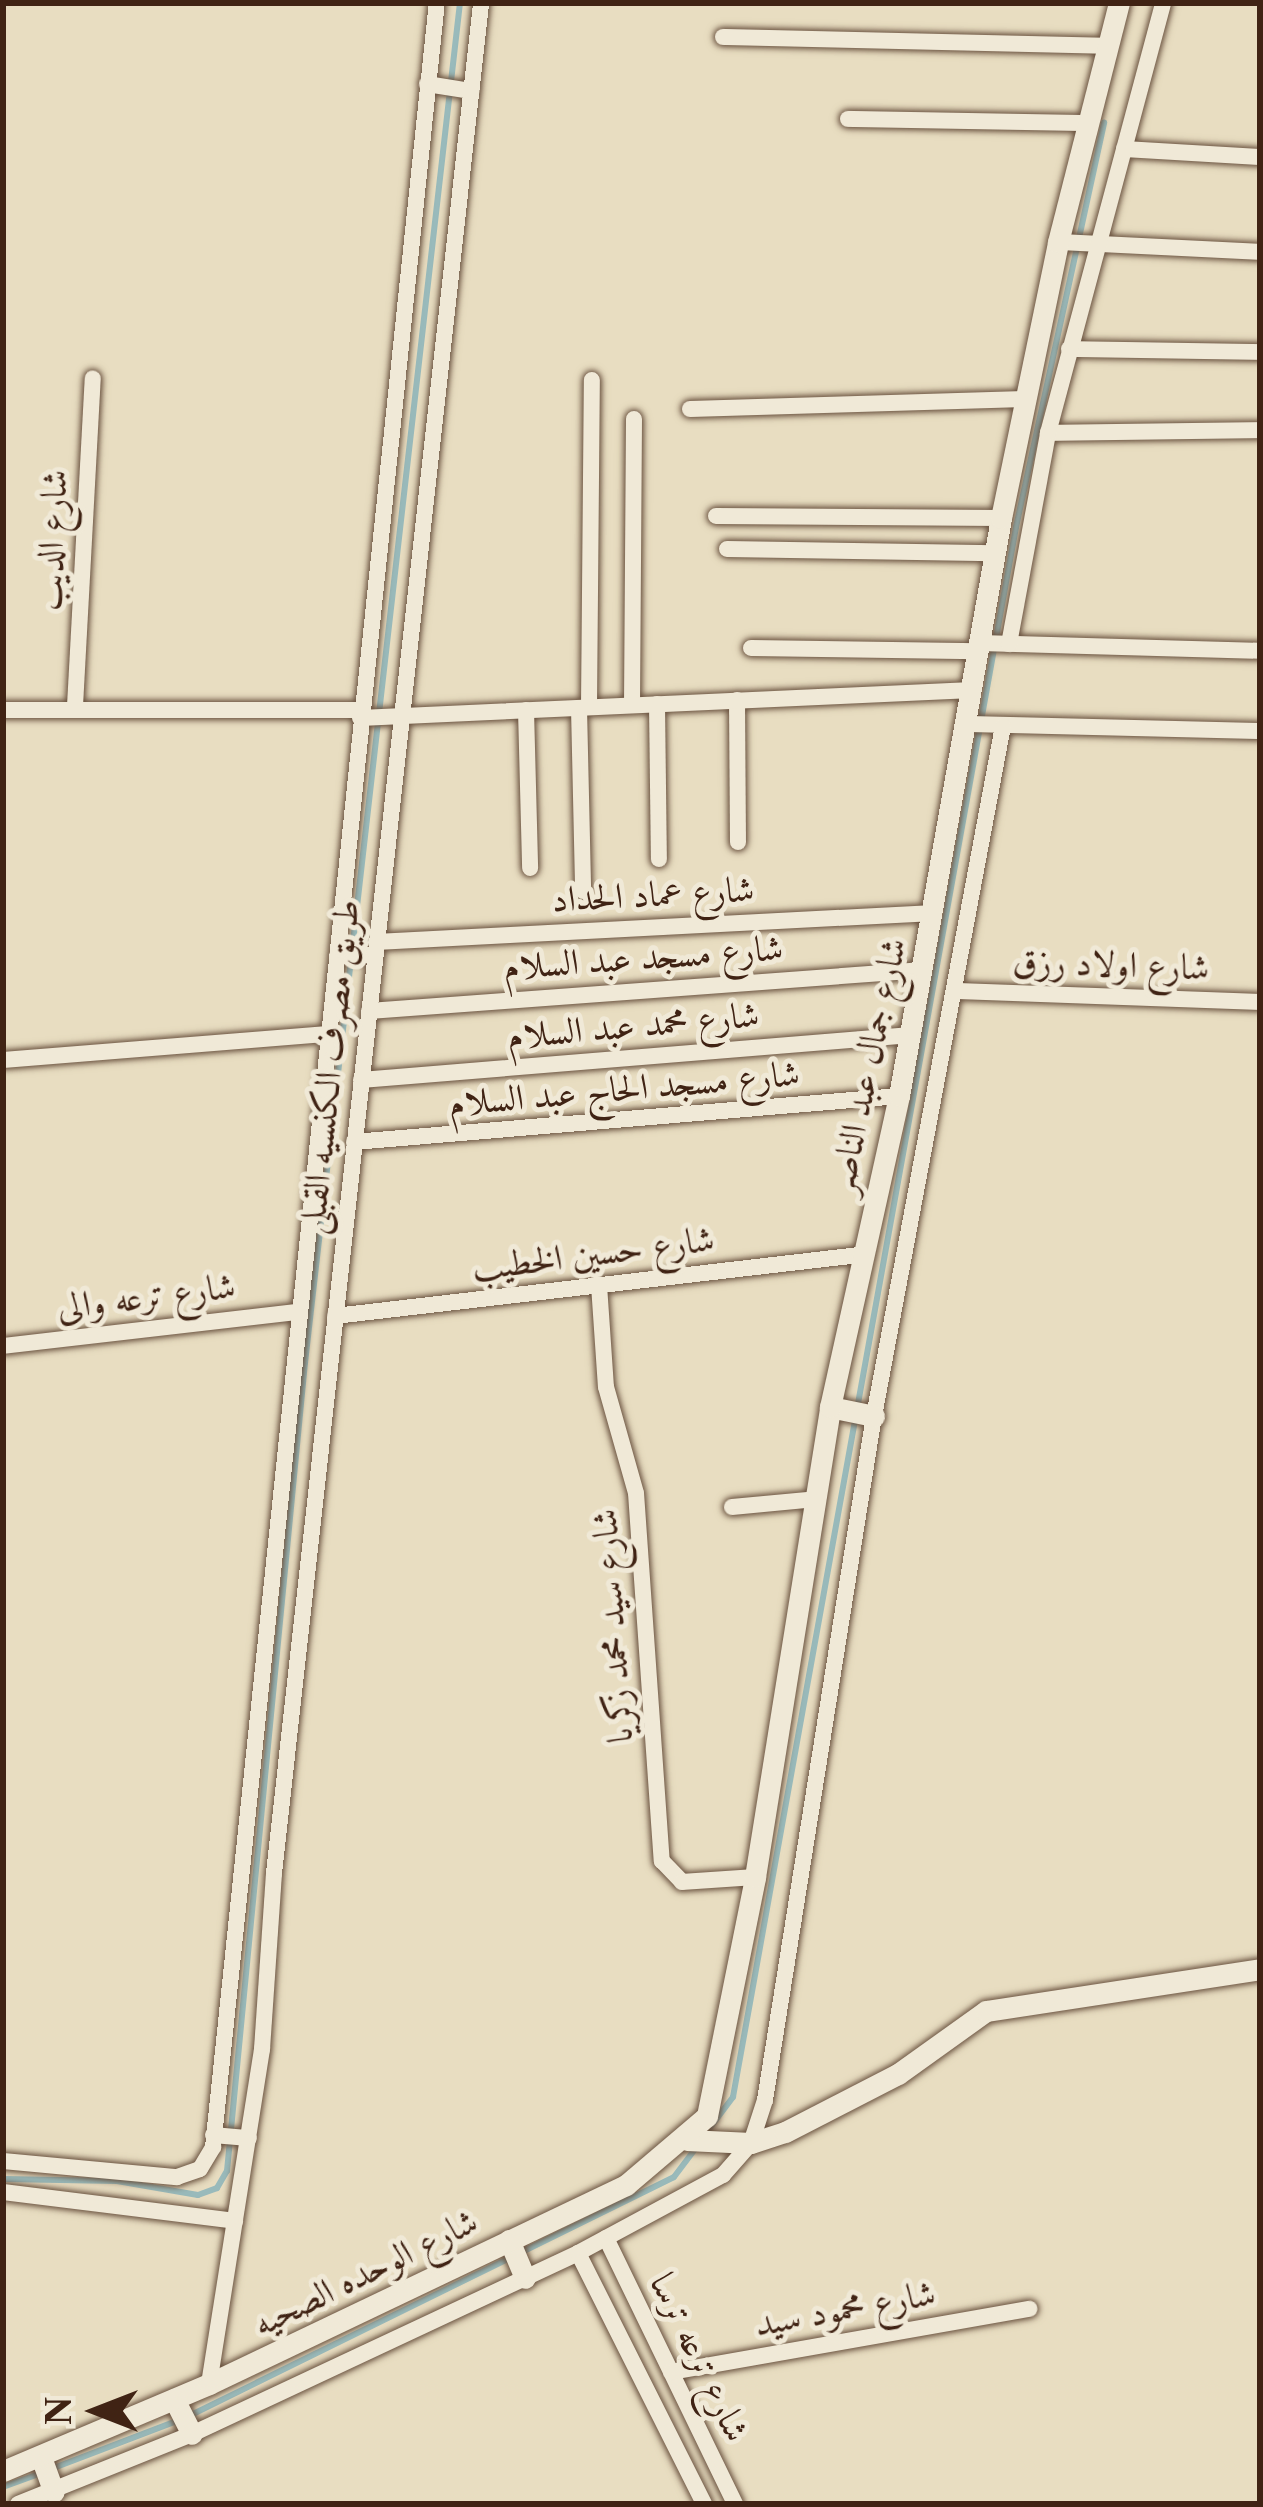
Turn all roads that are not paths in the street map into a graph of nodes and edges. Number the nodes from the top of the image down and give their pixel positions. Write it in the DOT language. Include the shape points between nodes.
graph roads {
  1 [pos="437,3"];
  2 [pos="481,3"];
  3 [pos="1119,3"];
  4 [pos="1163,3"];
  5 [pos="723,37"];
  6 [pos="1107,46"];
  7 [pos="427,84"];
  8 [pos="471,91"];
  9 [pos="848,118"];
  10 [pos="1088,124"];
  11 [pos="1124,149"];
  12 [pos="1260,157"];
  13 [pos="1075,244"];
  14 [pos="1260,252"];
  15 [pos="1069,349"];
  16 [pos="1260,352"];
  17 [pos="93,378"];
  18 [pos="592,380"];
  19 [pos="1025,400"];
  20 [pos="690,409"];
  21 [pos="634,419"];
  22 [pos="1260,430"];
  23 [pos="1048,433"];
  24 [pos="716,516"];
  25 [pos="1001,518"];
  26 [pos="727,549"];
  27 [pos="995,553"];
  28 [pos="991,645"];
  29 [pos="751,648"];
  30 [pos="1260,651"];
  31 [pos="972,690"];
  32 [pos="737,700"];
  33 [pos="657,704"];
  34 [pos="632,705"];
  35 [pos="75,706"];
  36 [pos="584,708"];
  37 [pos="3,710"];
  38 [pos="526,710"];
  39 [pos="361,714"];
  40 [pos="400,716"];
  41 [pos="982,725"];
  42 [pos="1260,731"];
  43 [pos="738,842"];
  44 [pos="659,859"];
  45 [pos="530,868"];
  46 [pos="583,890"];
  47 [pos="934,913"];
  48 [pos="375,948"];
  49 [pos="337,956"];
  50 [pos="923,970"];
  51 [pos="959,992"];
  52 [pos="1260,1002"];
  53 [pos="369,1011"];
  54 [pos="328,1034"];
  55 [pos="911,1035"];
  56 [pos="3,1060"];
  57 [pos="361,1080"];
  58 [pos="899,1096"];
  59 [pos="354,1142"];
  60 [pos="859,1255"];
  61 [pos="599,1286"];
  62 [pos="297,1312"];
  63 [pos="335,1316"];
  64 [pos="3,1346"];
  65 [pos="834,1408"];
  66 [pos="870,1415"];
  67 [pos="816,1499"];
  68 [pos="732,1507"];
  69 [pos="755,1876"];
  70 [pos="1260,1969"];
  71 [pos="213,2135"];
  72 [pos="249,2138"];
  73 [pos="692,2140"];
  74 [pos="739,2142"];
  75 [pos="3,2161"];
  76 [pos="3,2192"];
  77 [pos="235,2221"];
  78 [pos="606,2238"];
  79 [pos="578,2253"];
  80 [pos="516,2257"];
  81 [pos="1030,2309"];
  82 [pos="671,2372"];
  83 [pos="209,2384"];
  84 [pos="183,2417"];
  85 [pos="3,2471"];
  86 [pos="47,2474"];
  87 [pos="18,2504"];
  88 [pos="704,2504"];
  89 [pos="735,2504"];
  1 -- 7 [label="street, طريق مصرف الكنسيه القبلى"];
  2 -- 8 [label="street, طريق مصرف الكنسيه القبلى"];
  3 -- 6 [label="street, شارع جمال عبد الناصر"];
  4 -- 11 [label="street, شارع جمال عبد الناصر"];
  5 -- 6 [label="street"];
  6 -- 10 [label="street, شارع جمال عبد الناصر"];
  7 -- 8 [label="street"];
  7 -- 39 [label="street, طريق مصرف الكنسيه القبلى"];
  8 -- 40 [label="street, طريق مصرف الكنسيه القبلى"];
  9 -- 10 [label="street"];
  10 -- 13 [label="street, شارع جمال عبد الناصر"];
  11 -- 12 [label="street"];
  11 -- 13 [label="street, شارع جمال عبد الناصر"];
  13 -- 14 [label="street"];
  13 -- 15 [label="street, شارع جمال عبد الناصر"];
  13 -- 19 [label="street, شارع جمال عبد الناصر"];
  15 -- 16 [label="street"];
  15 -- 23 [label="street, شارع جمال عبد الناصر"];
  17 -- 35 [label="street, شارع الديب"];
  18 -- 36 [label="street"];
  19 -- 20 [label="street"];
  19 -- 25 [label="street, شارع جمال عبد الناصر"];
  21 -- 34 [label="street"];
  22 -- 23 [label="street"];
  23 -- 28 [label="street, شارع جمال عبد الناصر"];
  24 -- 25 [label="street"];
  25 -- 27 [label="street, شارع جمال عبد الناصر"];
  26 -- 27 [label="street"];
  27 -- 28 [label="street, شارع جمال عبد الناصر"];
  28 -- 29 [label="street"];
  28 -- 30 [label="street"];
  28 -- 31 [label="street, شارع جمال عبد الناصر"];
  31 -- 32 [label="street"];
  31 -- 41 [label="street, شارع جمال عبد الناصر"];
  32 -- 33 [label="street"];
  32 -- 43 [label="street"];
  33 -- 34 [label="street"];
  33 -- 44 [label="street"];
  34 -- 36 [label="street"];
  35 -- 37 [label="street"];
  35 -- 39 [label="street"];
  36 -- 38 [label="street"];
  36 -- 46 [label="street"];
  38 -- 40 [label="street"];
  38 -- 45 [label="street"];
  39 -- 40 [label="street"];
  39 -- 49 [label="street, طريق مصرف الكنسيه القبلى"];
  40 -- 48 [label="street, طريق مصرف الكنسيه القبلى"];
  41 -- 42 [label="street"];
  41 -- 47 [label="street, شارع جمال عبد الناصر"];
  41 -- 51 [label="street, شارع جمال عبد الناصر"];
  47 -- 48 [label="street, شارع عماد الحداد"];
  47 -- 50 [label="street, شارع جمال عبد الناصر"];
  48 -- 49 [label="street, شارع عماد الحداد"];
  48 -- 53 [label="street, طريق مصرف الكنسيه القبلى"];
  49 -- 54 [label="street, طريق مصرف الكنسيه القبلى"];
  50 -- 53 [label="street, شارع مسجد عبد السلام"];
  50 -- 55 [label="street, شارع جمال عبد الناصر"];
  51 -- 52 [label="street, شارع اولاد رزق"];
  51 -- 66 [label="street, شارع جمال عبد الناصر"];
  53 -- 57 [label="street, طريق مصرف الكنسيه القبلى"];
  54 -- 56 [label="street"];
  54 -- 62 [label="street, طريق مصرف الكنسيه القبلى"];
  55 -- 57 [label="street, شارع محمد عبد السلام"];
  55 -- 58 [label="street, شارع جمال عبد الناصر"];
  57 -- 59 [label="street, طريق مصرف الكنسيه القبلى"];
  58 -- 59 [label="street, شارع مسجد الحاج عبد السلام"];
  58 -- 60 [label="street, شارع جمال عبد الناصر"];
  59 -- 63 [label="street, طريق مصرف الكنسيه القبلى"];
  60 -- 61 [label="street, شارع حسين الخطيب"];
  60 -- 65 [label="street, شارع جمال عبد الناصر"];
  61 -- 63 [label="street, شارع حسين الخطيب"];
  61 -- 69 [label="street, شارع سيد محمد زكريا" via="606,1387 636,1493 662,1861 682,1882"];
  62 -- 64 [label="street, شارع ترعه والى"];
  62 -- 71 [label="street, طريق مصرف الكنسيه القبلى"];
  63 -- 72 [label="street, طريق مصرف الكنسيه القبلى"];
  65 -- 66 [label="street"];
  65 -- 67 [label="street, شارع جمال عبد الناصر"];
  66 -- 74 [label="street, شارع جمال عبد الناصر" via="765,2100"];
  67 -- 68 [label="street"];
  67 -- 69 [label="street, شارع جمال عبد الناصر"];
  69 -- 73 [label="street, شارع جمال عبد الناصر" via="716,2092"];
  70 -- 74 [label="street, شارع الوحده الصحيه" via="986,2011 886,2081"];
  71 -- 72 [label="street"];
  71 -- 75 [label="street" via="200,2169 177,2177"];
  72 -- 77 [label="street, طريق مصرف الكنسيه القبلى"];
  73 -- 74 [label="street, شارع الوحده الصحيه"];
  73 -- 80 [label="street, شارع الوحده الصحيه"];
  74 -- 78 [label="street, شارع الوحده الصحيه" via="723,2175"];
  76 -- 77 [label="street"];
  77 -- 83 [label="street, طريق مصرف الكنسيه القبلى"];
  78 -- 79 [label="street, شارع الوحده الصحيه"];
  78 -- 82 [label="street, شارع ترعه ترسا"];
  79 -- 80 [label="street, شارع الوحده الصحيه"];
  79 -- 88 [label="street, شارع ترعه ترسا"];
  80 -- 83 [label="street, شارع الوحده الصحيه"];
  80 -- 84 [label="street, شارع الوحده الصحيه"];
  81 -- 82 [label="street, شارع محمود سيد"];
  82 -- 89 [label="street, شارع ترعه ترسا"];
  83 -- 84 [label="street, شارع الوحده الصحيه"];
  84 -- 86 [label="street, شارع الوحده الصحيه"];
  84 -- 86 [label="street, شارع الوحده الصحيه"];
  85 -- 86 [label="street, شارع الوحده الصحيه"];
  86 -- 87 [label="street, شارع الوحده الصحيه"];
}
